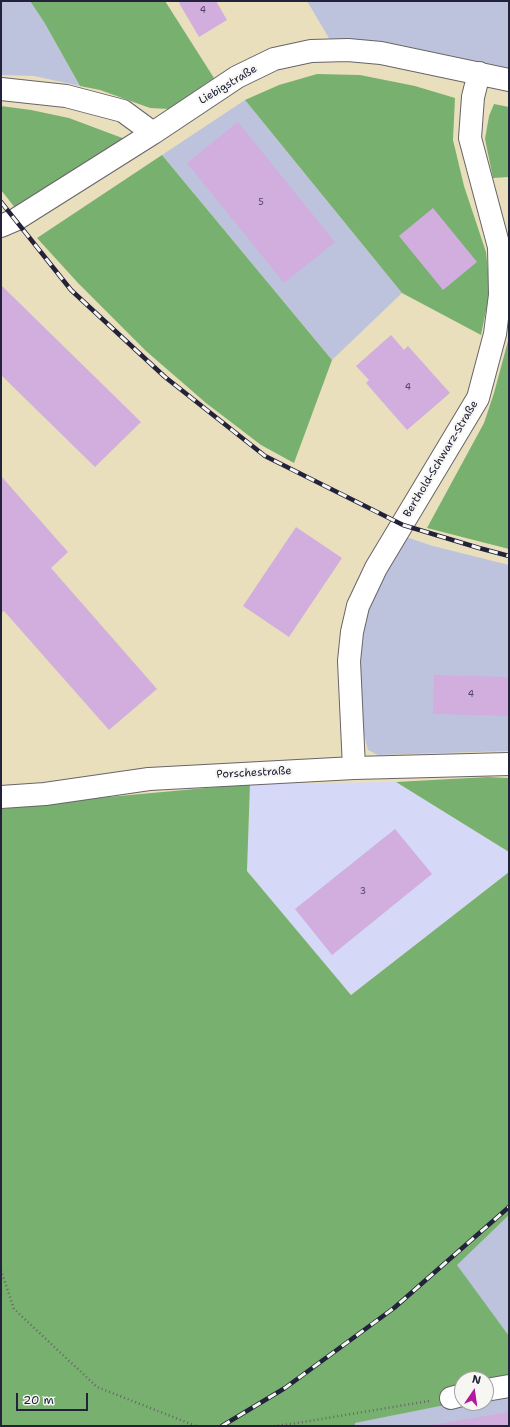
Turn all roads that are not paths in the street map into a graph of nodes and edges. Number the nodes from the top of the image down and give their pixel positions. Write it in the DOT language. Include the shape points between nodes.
graph roads {
  1 [pos="479,73"];
  2 [pos="509,80"];
  3 [pos="1,88"];
  4 [pos="153,133"];
  5 [pos="1,226"];
  6 [pos="509,764"];
  7 [pos="354,768"];
  8 [pos="1,797"];
  9 [pos="509,1386"];
  10 [pos="494,1389"];
  1 -- 2 [label="street, Liebigstraße"];
  1 -- 4 [label="street, Liebigstraße" via="381,53 348,50 311,51 274,59 237,77"];
  1 -- 7 [label="street, Berthold-Schwarz-Straße" via="473,97 470,138 499,248 500,295 495,334 478,398 376,568 358,606 349,661"];
  3 -- 4 [label="street" via="66,96 123,111"];
  4 -- 5 [label="street, Liebigstraße"];
  6 -- 7 [label="street, Porschestraße"];
  7 -- 8 [label="street, Porschestraße" via="149,779 45,794"];
  9 -- 10 [label="street"];
}
